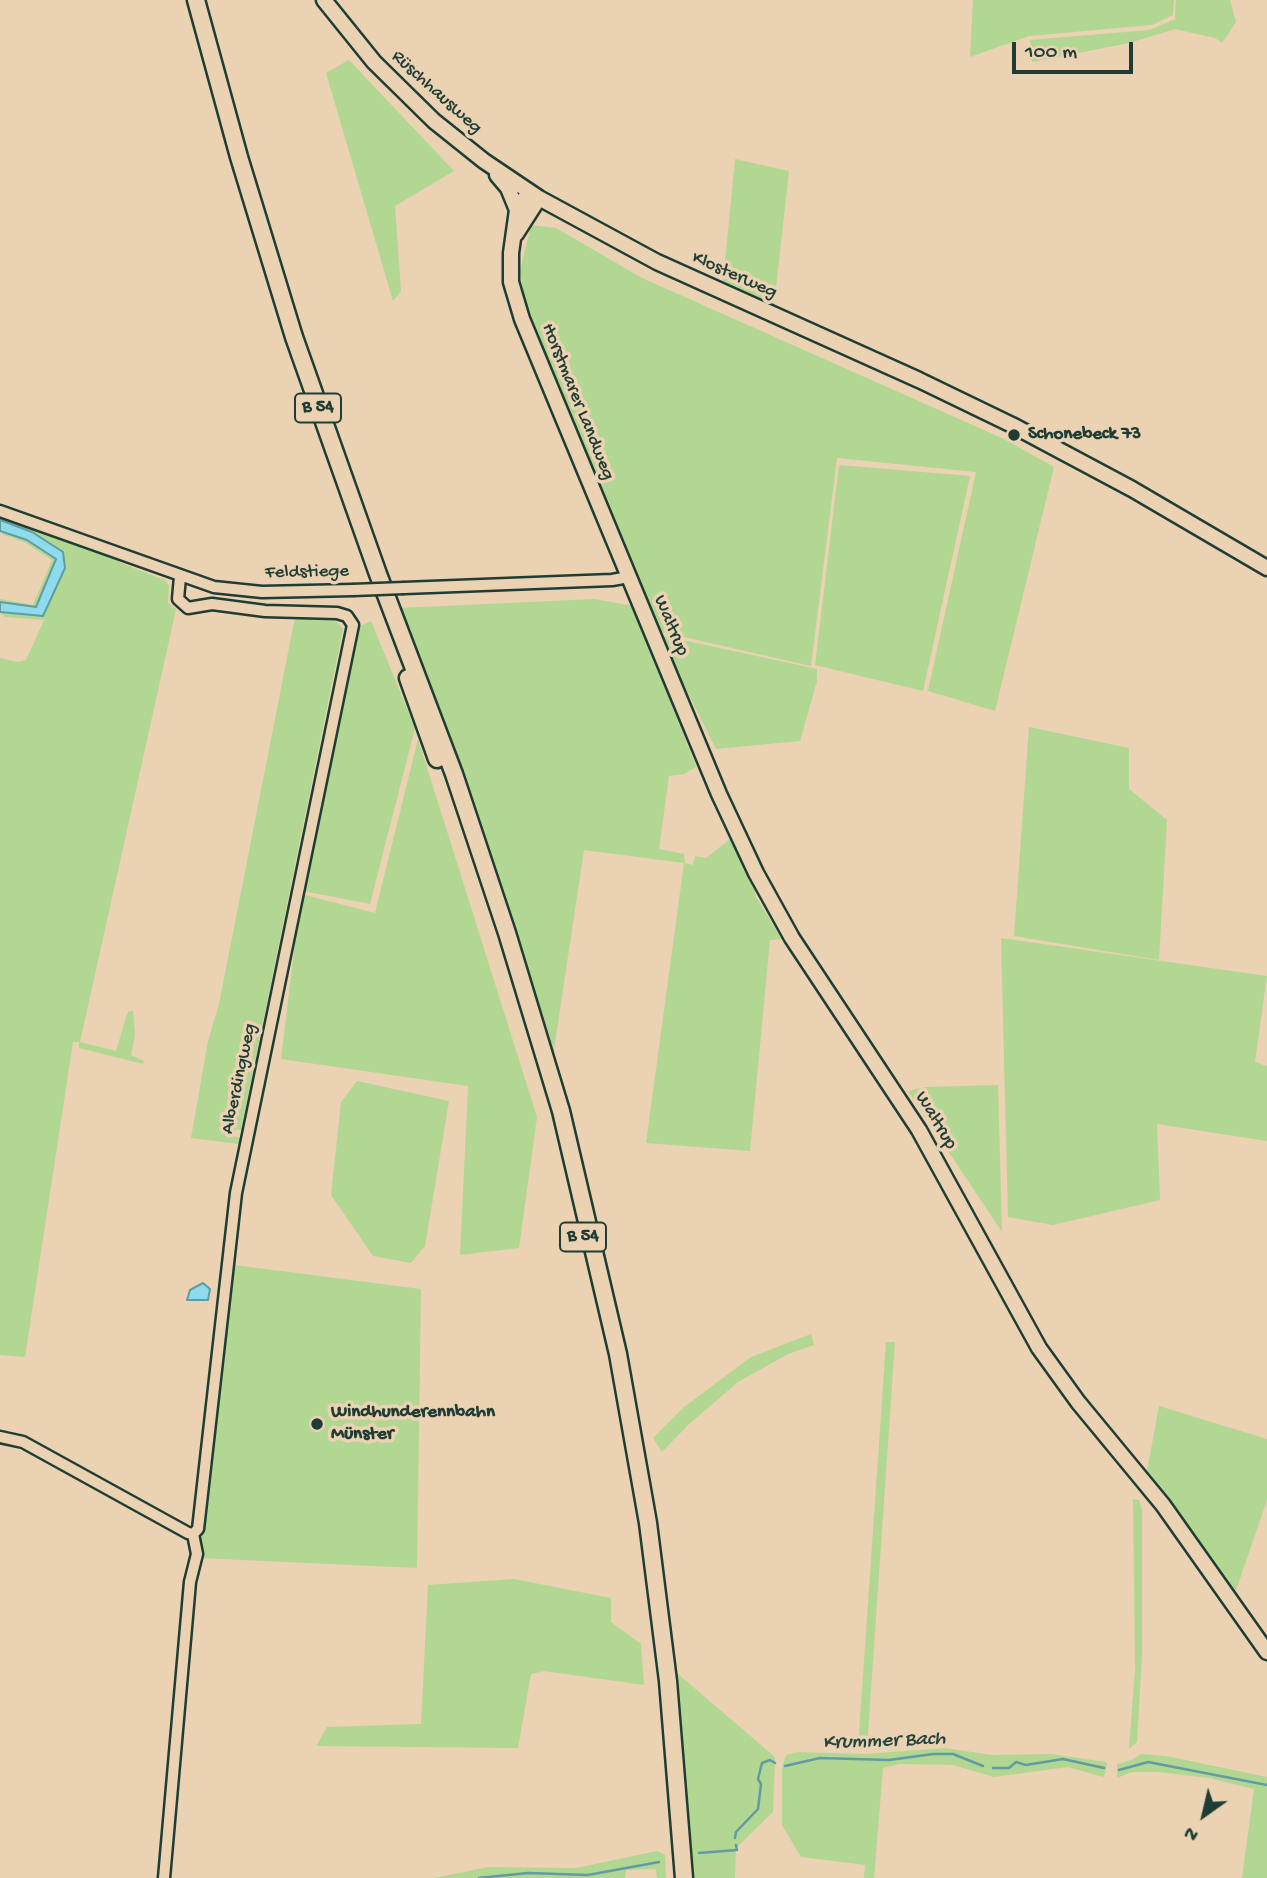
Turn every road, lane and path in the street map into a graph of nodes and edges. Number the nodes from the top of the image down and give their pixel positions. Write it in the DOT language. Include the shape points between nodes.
graph roads {
  1 [pos="189,0"];
  2 [pos="196,0"];
  3 [pos="324,0"];
  4 [pos="484,162"];
  5 [pos="534,195"];
  6 [pos="517,210"];
  7 [pos="513,238"];
  8 [pos="0,511"];
  9 [pos="1267,568"];
  10 [pos="180,577"];
  11 [pos="629,577"];
  12 [pos="0,1437"];
  13 [pos="193,1534"];
  14 [pos="1267,1652"];
  15 [pos="164,1878"];
  16 [pos="675,1878"];
  17 [pos="684,1878"];
  1 -- 16 [label="highway, B 54" via="272,291 484,893 562,1151 601,1318 638,1522 658,1676"];
  2 -- 17 [label="highway, B 54" via="294,337 454,774 564,1124 613,1331 648,1523 668,1681"];
  3 -- 4 [label="main road, Rüschhausweg" via="398,88"];
  4 -- 5 [label="main road, Rüschhausweg"];
  4 -- 6 [label="main road" via="508,188"];
  5 -- 6 [label="main road, Horstmarer Landweg"];
  5 -- 7 [label="main road"];
  5 -- 9 [label="main road, Klosterweg" via="657,262 942,391 1121,483"];
  6 -- 7 [label="main road, Horstmarer Landweg"];
  7 -- 11 [label="main road, Horstmarer Landweg" via="512,282 522,318"];
  8 -- 10 [label="street, Feldstiege"];
  10 -- 11 [label="street, Feldstiege, bridge" via="247,591"];
  10 -- 13 [label="street, Alberdingweg" via="178,599 188,608 212,604 337,613 347,616 353,625 236,1193 200,1519"];
  11 -- 14 [label="main road, Waltrup" via="730,819 792,938 919,1130 1050,1364 1163,1505"];
  12 -- 13 [label="street" via="23,1441"];
  13 -- 15 [label="street" via="196,1562 190,1582"];
}
